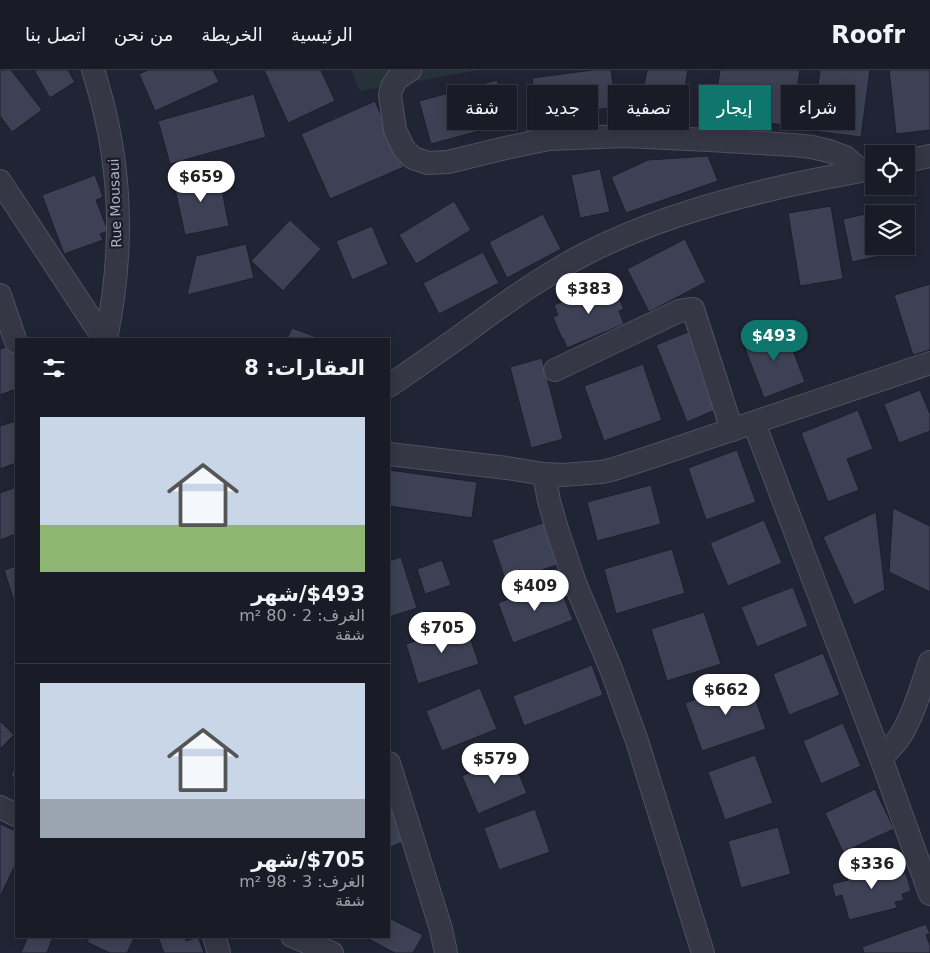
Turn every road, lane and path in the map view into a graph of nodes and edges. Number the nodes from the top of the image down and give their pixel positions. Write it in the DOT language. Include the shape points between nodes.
graph roads {
  1 [pos="93,70"];
  2 [pos="410,70"];
  3 [pos="930,156"];
  4 [pos="915,159"];
  5 [pos="865,168"];
  6 [pos="865,171"];
  7 [pos="0,180"];
  8 [pos="0,295"];
  9 [pos="104,338"];
  10 [pos="105,338"];
  11 [pos="15,339"];
  12 [pos="930,363"];
  13 [pos="554,370"];
  14 [pos="390,385"];
  15 [pos="754,423"];
  16 [pos="732,430"];
  17 [pos="390,454"];
  18 [pos="544,474"];
  19 [pos="930,662"];
  20 [pos="881,758"];
  21 [pos="390,766"];
  22 [pos="0,808"];
  23 [pos="15,814"];
  24 [pos="930,894"];
  25 [pos="215,938"];
  26 [pos="297,938"];
  27 [pos="219,953"];
  28 [pos="332,953"];
  29 [pos="446,953"];
  30 [pos="703,953"];
  1 -- 10 [label="street, Rue Mousaui" via="103,100 117,188 116,270"];
  2 -- 5 [label="street" via="397,79 390,95 395,130 404,149 413,158 428,163 448,162 549,139 625,136 812,147 829,150"];
  3 -- 4 [label="street"];
  6 -- 14 [label="street" via="730,200 650,225 610,242 509,300"];
  7 -- 9 [label="street"];
  8 -- 11 [label="street"];
  12 -- 15 [label="street"];
  13 -- 16 [label="street" via="679,311 694,309"];
  15 -- 16 [label="street"];
  15 -- 20 [label="street"];
  16 -- 18 [label="street" via="614,469 588,474"];
  17 -- 18 [label="street"];
  18 -- 30 [label="street" via="557,529 637,741"];
  19 -- 20 [label="street" via="906,725"];
  20 -- 24 [label="street"];
  21 -- 29 [label="street"];
  22 -- 23 [label="street"];
  25 -- 27 [label="street"];
  26 -- 28 [label="street"];
}
